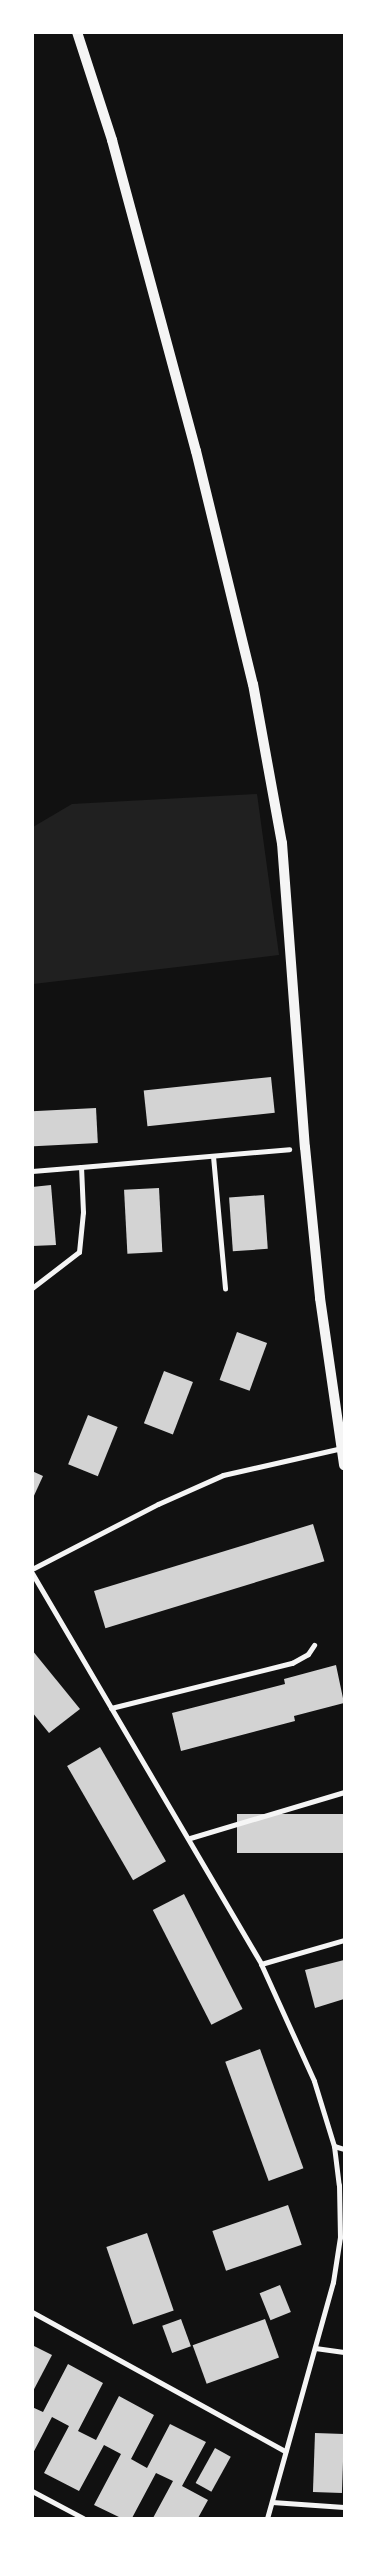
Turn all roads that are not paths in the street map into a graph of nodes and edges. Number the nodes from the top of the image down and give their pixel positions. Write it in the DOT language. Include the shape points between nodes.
graph roads {
  1 [pos="77,32"];
  2 [pos="289,1149"];
  3 [pos="214,1156"];
  4 [pos="81,1167"];
  5 [pos="32,1171"];
  6 [pos="32,1288"];
  7 [pos="225,1288"];
  8 [pos="342,1448"];
  9 [pos="344,1465"];
  10 [pos="32,1569"];
  11 [pos="32,1574"];
  12 [pos="314,1645"];
  13 [pos="111,1708"];
  14 [pos="344,1792"];
  15 [pos="190,1838"];
  16 [pos="344,1940"];
  17 [pos="261,1964"];
  18 [pos="334,2146"];
  19 [pos="344,2149"];
  20 [pos="32,2312"];
  21 [pos="315,2348"];
  22 [pos="344,2352"];
  23 [pos="286,2452"];
  24 [pos="32,2491"];
  25 [pos="272,2502"];
  26 [pos="344,2507"];
  27 [pos="83,2518"];
  28 [pos="267,2518"];
  1 -- 8 [label="main road" via="117,159 196,451 254,684 282,843 319,1289"];
  2 -- 3 [label="street"];
  3 -- 4 [label="street"];
  3 -- 7 [label="street"];
  4 -- 5 [label="street"];
  4 -- 6 [label="street" via="83,1212 80,1252"];
  8 -- 9 [label="main road"];
  8 -- 10 [label="street" via="223,1475 158,1504"];
  11 -- 13 [label="street"];
  12 -- 13 [label="street" via="308,1654 292,1663"];
  13 -- 15 [label="street"];
  14 -- 15 [label="street"];
  15 -- 17 [label="street"];
  16 -- 17 [label="street"];
  17 -- 18 [label="street" via="314,2082"];
  18 -- 19 [label="street"];
  18 -- 21 [label="street" via="340,2237 333,2282"];
  20 -- 23 [label="street"];
  21 -- 22 [label="street"];
  21 -- 23 [label="street"];
  23 -- 25 [label="street"];
  24 -- 27 [label="street"];
  25 -- 26 [label="street"];
  25 -- 28 [label="street"];
}
